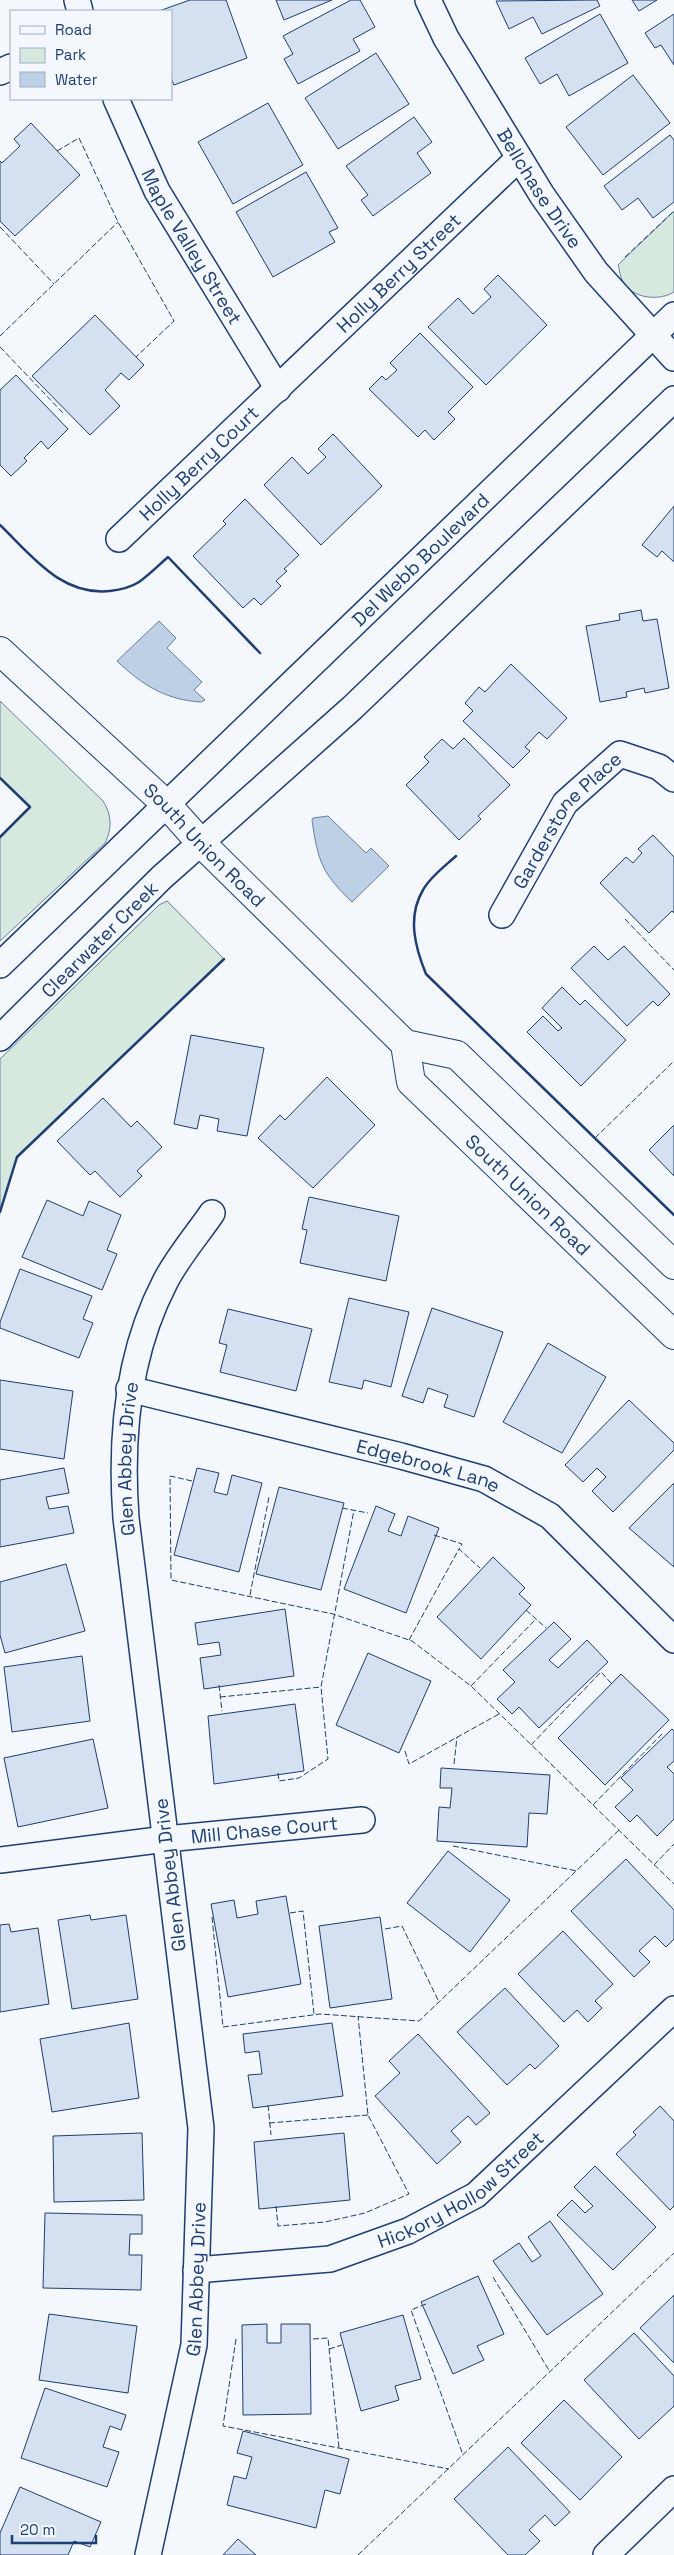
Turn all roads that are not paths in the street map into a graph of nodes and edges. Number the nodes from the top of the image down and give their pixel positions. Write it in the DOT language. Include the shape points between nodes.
graph roads {
  1 [pos="428,0"];
  2 [pos="116,100"];
  3 [pos="519,158"];
  4 [pos="674,316"];
  5 [pos="654,335"];
  6 [pos="674,358"];
  7 [pos="278,389"];
  8 [pos="674,399"];
  9 [pos="119,539"];
  10 [pos="0,651"];
  11 [pos="674,779"];
  12 [pos="168,806"];
  13 [pos="201,843"];
  14 [pos="502,915"];
  15 [pos="0,965"];
  16 [pos="0,1038"];
  17 [pos="405,1044"];
  18 [pos="212,1213"];
  19 [pos="674,1265"];
  20 [pos="674,1335"];
  21 [pos="129,1389"];
  22 [pos="674,1640"];
  23 [pos="362,1820"];
  24 [pos="166,1839"];
  25 [pos="0,1860"];
  26 [pos="674,2008"];
  27 [pos="196,2270"];
  28 [pos="674,2489"];
  29 [pos="148,2555"];
  30 [pos="606,2555"];
  1 -- 3 [label="street, Bellchase Drive" via="446,38"];
  2 -- 7 [label="street, Maple Valley Street" via="157,191"];
  3 -- 5 [label="street, Bellchase Drive" via="596,272"];
  3 -- 7 [label="street, Holly Berry Street"];
  4 -- 5 [label="street, Del Webb Boulevard"];
  5 -- 6 [label="street, Bellchase Drive"];
  5 -- 12 [label="street, Del Webb Boulevard"];
  7 -- 9 [label="street, Holly Berry Court"];
  8 -- 13 [label="street" via="352,708"];
  10 -- 12 [label="street, South Union Road"];
  11 -- 14 [label="street, Garderstone Place" via="659,768 620,754 565,803"];
  12 -- 13 [label="street, South Union Road"];
  12 -- 15 [label="street"];
  13 -- 16 [label="street, Clearwater Creek" via="161,878"];
  13 -- 17 [label="street, South Union Road"];
  17 -- 19 [label="street" via="457,1055"];
  17 -- 20 [label="street, South Union Road" via="411,1082"];
  18 -- 21 [label="street, Glen Abbey Drive" via="165,1282 142,1336"];
  21 -- 22 [label="street, Edgebrook Lane" via="484,1479 550,1516"];
  21 -- 24 [label="street, Glen Abbey Drive" via="123,1470 126,1518"];
  23 -- 24 [label="street, Mill Chase Court"];
  24 -- 25 [label="street, Mill Chase Court"];
  24 -- 27 [label="street, Glen Abbey Drive" via="201,2128"];
  26 -- 27 [label="street, Hickory Hollow Street" via="476,2195 408,2231 330,2259"];
  27 -- 29 [label="street, Glen Abbey Drive" via="194,2345"];
  28 -- 30 [label="street"];
}
